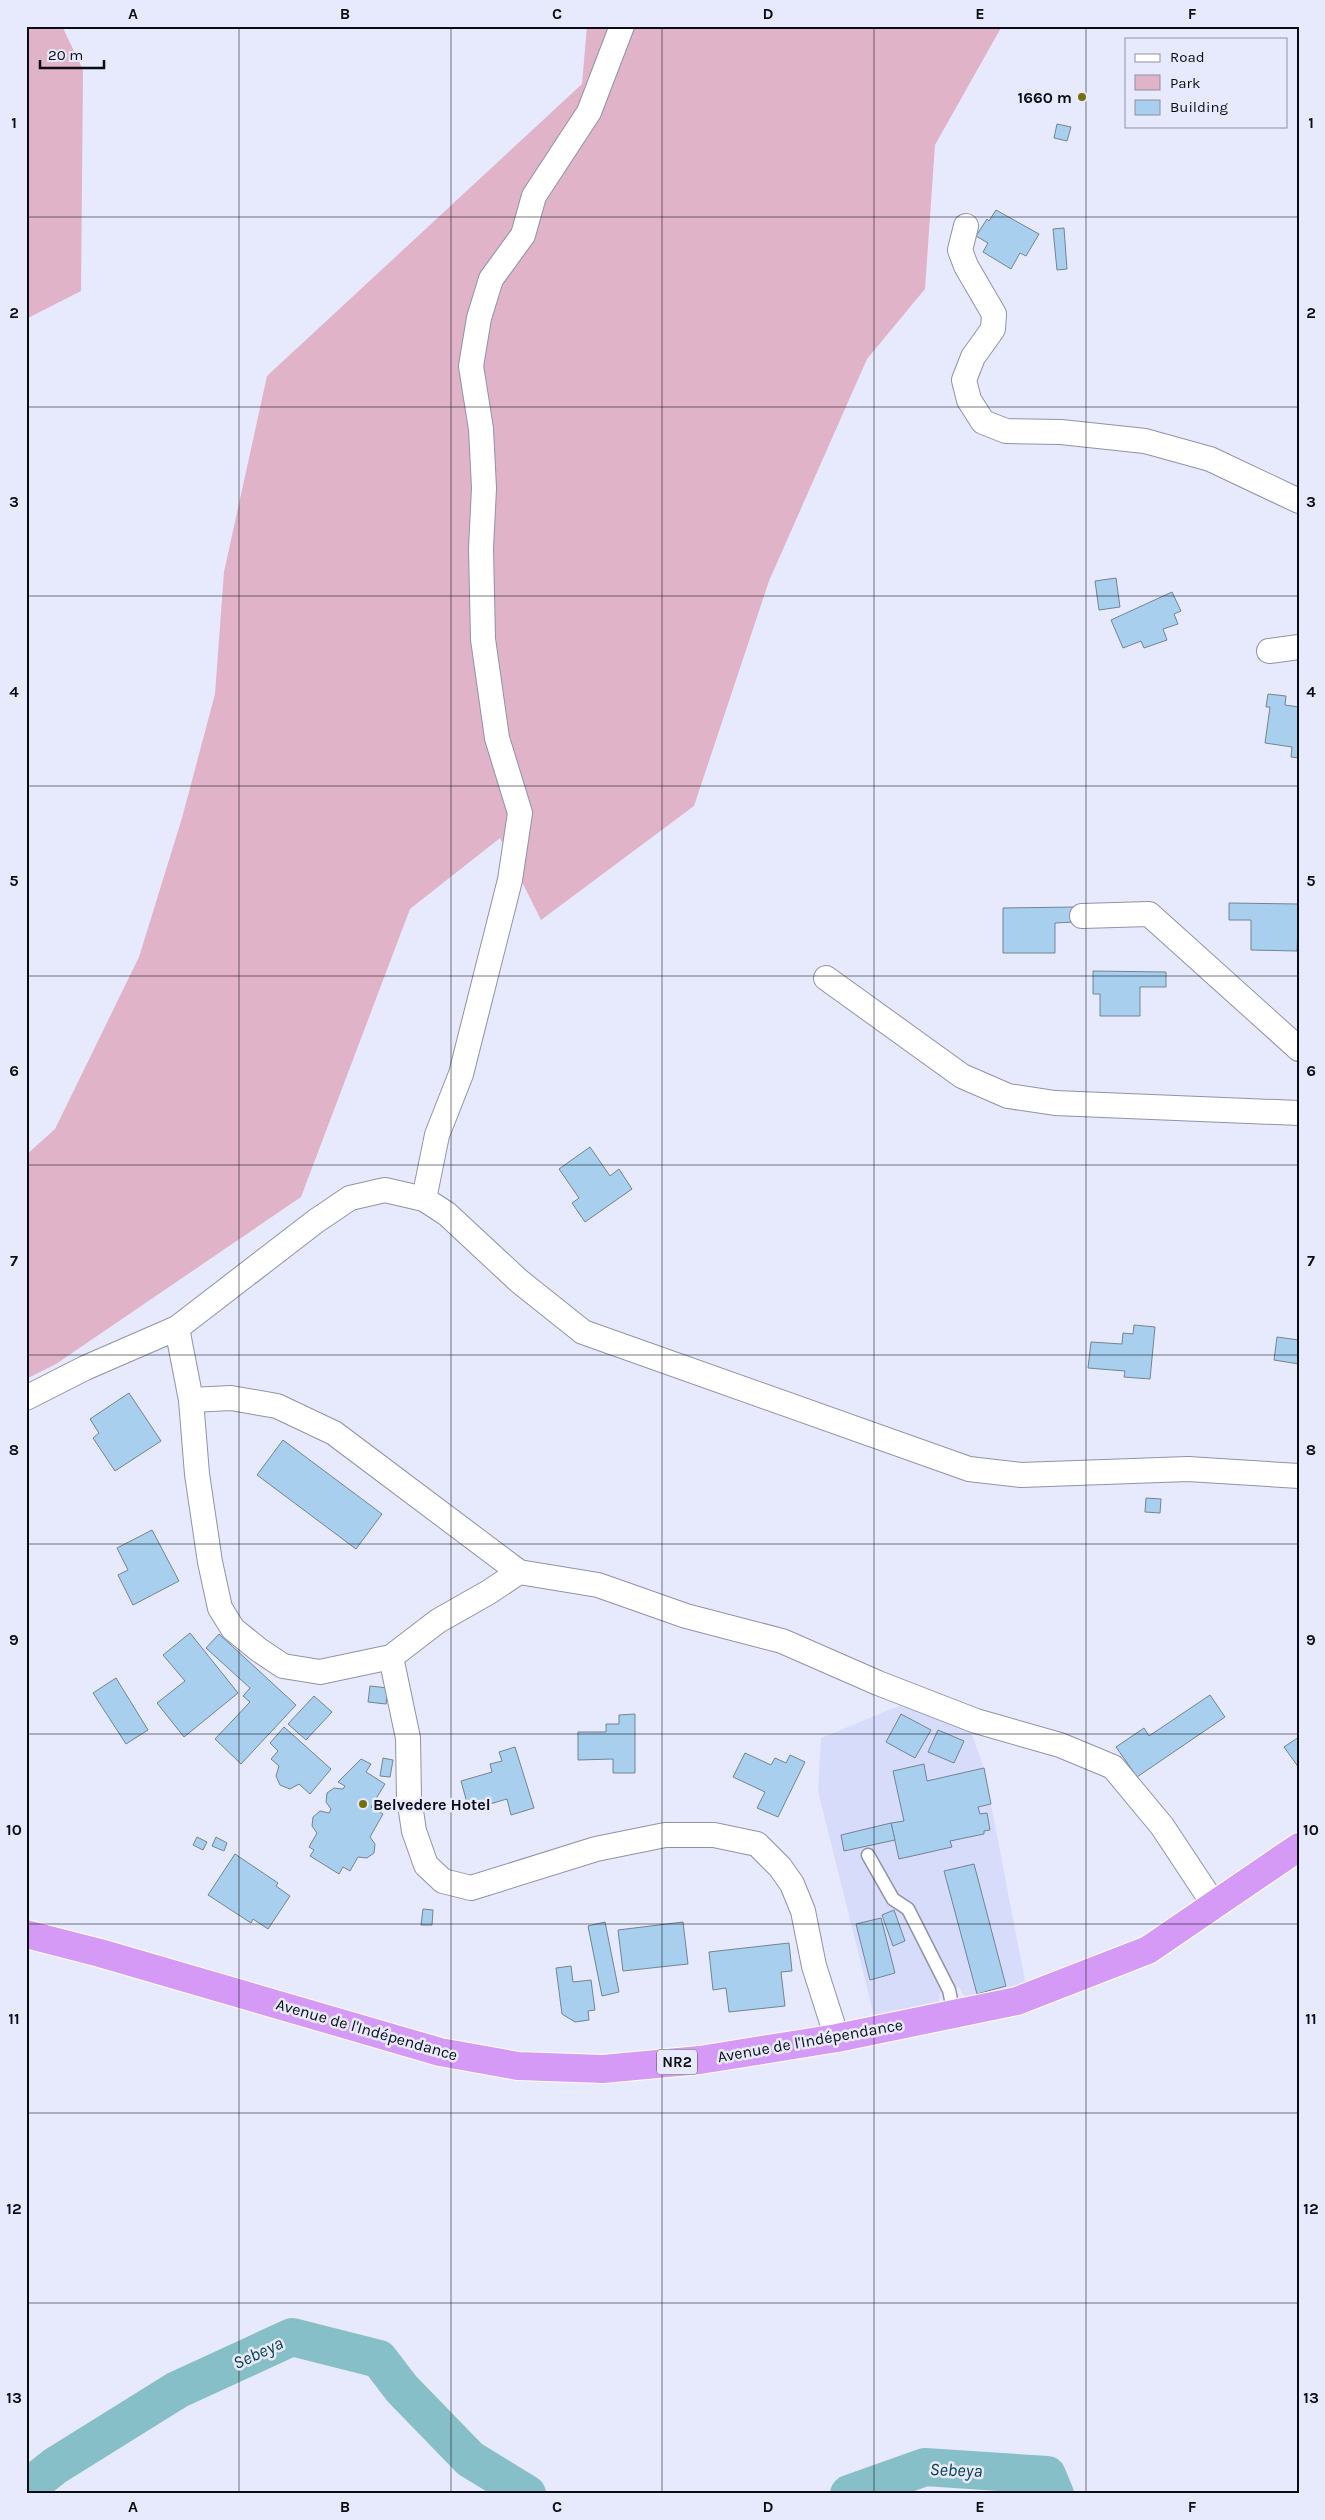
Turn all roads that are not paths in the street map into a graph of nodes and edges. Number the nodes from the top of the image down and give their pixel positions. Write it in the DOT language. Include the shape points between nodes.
graph roads {
  1 [pos="622,26"];
  2 [pos="966,226"];
  3 [pos="1299,501"];
  4 [pos="1299,647"];
  5 [pos="1269,652"];
  6 [pos="1082,916"];
  7 [pos="826,978"];
  8 [pos="1299,1049"];
  9 [pos="1299,1113"];
  10 [pos="424,1199"];
  11 [pos="177,1328"];
  12 [pos="26,1398"];
  13 [pos="191,1400"];
  14 [pos="1299,1476"];
  15 [pos="519,1572"];
  16 [pos="390,1656"];
  17 [pos="1299,1847"];
  18 [pos="868,1855"];
  19 [pos="1215,1906"];
  20 [pos="26,1934"];
  21 [pos="954,2014"];
  22 [pos="837,2038"];
  1 -- 10 [label="street" via="589,112 534,196 523,235 491,279 479,318 471,366 481,429 484,488 481,549 483,639 497,738 520,813 510,880 461,1074 437,1135"];
  2 -- 3 [label="street" via="960,250 994,314 993,329 973,356 964,380 969,400 983,422 1006,431 1061,432 1146,441 1210,460"];
  4 -- 5 [label="street"];
  6 -- 8 [label="street" via="1148,914"];
  7 -- 9 [label="street" via="962,1076 1008,1096 1054,1103"];
  10 -- 11 [label="street" via="385,1190 350,1198"];
  10 -- 14 [label="street" via="447,1214 519,1281 583,1332 969,1469 1021,1475 1188,1469"];
  11 -- 12 [label="street"];
  11 -- 13 [label="street"];
  13 -- 15 [label="street" via="231,1398 277,1406 334,1432"];
  13 -- 16 [label="street" via="197,1474 210,1562 220,1608 233,1629 284,1666 320,1672"];
  15 -- 16 [label="street" via="438,1621"];
  15 -- 19 [label="street" via="598,1585 686,1616 782,1642 967,1718 1060,1745 1113,1767 1162,1826"];
  16 -- 22 [label="street" via="408,1738 408,1798 414,1831 426,1865 443,1881 472,1888 596,1849 665,1834 714,1835 757,1844 792,1884 803,1911 814,1966"];
  17 -- 19 [label="highway, Avenue de l'Indépendance / NR2"];
  18 -- 21 [label="lane" via="893,1899 908,1909 949,1990"];
  19 -- 21 [label="highway, Avenue de l'Indépendance / NR2" via="1139,1954 1017,2000"];
  20 -- 22 [label="highway, Avenue de l'Indépendance / NR2" via="440,2052 518,2066 603,2069 700,2060"];
  21 -- 22 [label="highway, Avenue de l'Indépendance / NR2"];
}
